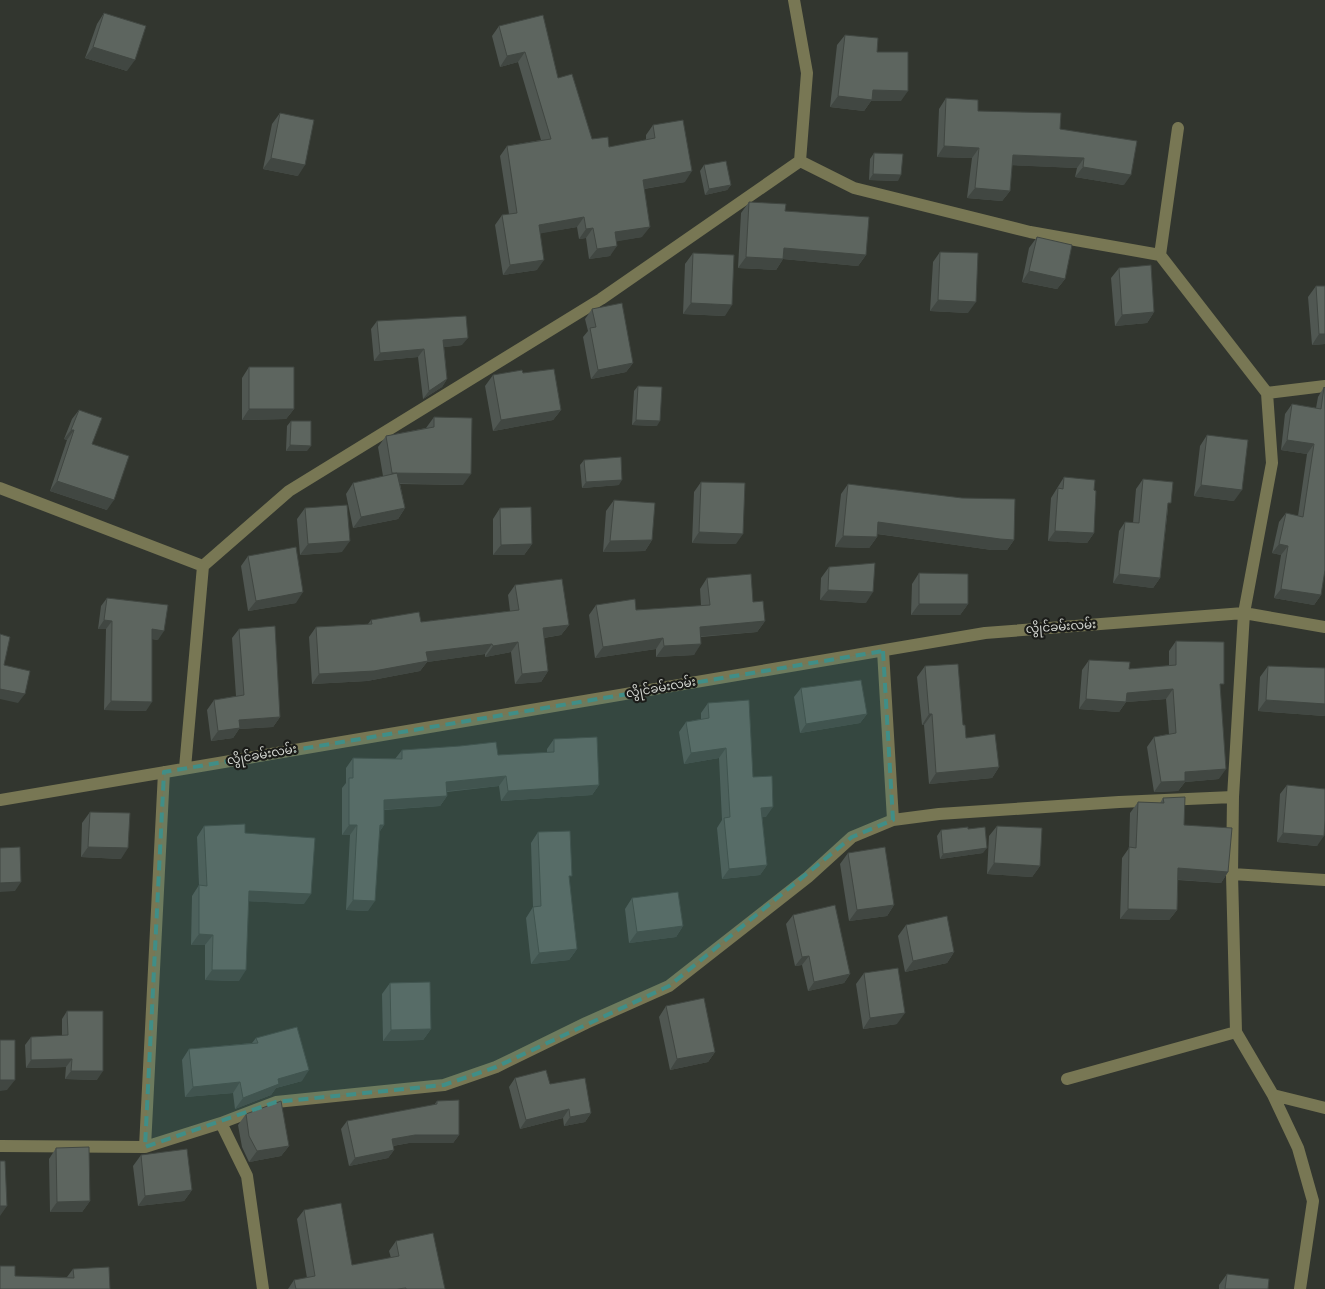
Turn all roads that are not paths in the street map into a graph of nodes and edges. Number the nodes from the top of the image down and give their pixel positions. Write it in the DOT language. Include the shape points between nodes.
graph roads {
  1 [pos="794,0"];
  2 [pos="1178,128"];
  3 [pos="800,161"];
  4 [pos="1160,255"];
  5 [pos="1325,386"];
  6 [pos="1267,393"];
  7 [pos="0,488"];
  8 [pos="203,566"];
  9 [pos="1244,613"];
  10 [pos="1325,626"];
  11 [pos="883,651"];
  12 [pos="185,768"];
  13 [pos="164,772"];
  14 [pos="1233,797"];
  15 [pos="0,800"];
  16 [pos="893,820"];
  17 [pos="1232,874"];
  18 [pos="1325,880"];
  19 [pos="1236,1032"];
  20 [pos="1067,1079"];
  21 [pos="1273,1095"];
  22 [pos="1325,1108"];
  23 [pos="221,1123"];
  24 [pos="0,1146"];
  25 [pos="145,1147"];
  26 [pos="263,1289"];
  27 [pos="1300,1289"];
  1 -- 3 [label="street" via="807,73"];
  2 -- 4 [label="street"];
  3 -- 4 [label="street" via="854,188 1030,232"];
  3 -- 8 [label="street" via="601,299 289,491"];
  4 -- 6 [label="street"];
  5 -- 6 [label="street"];
  6 -- 9 [label="street" via="1272,463"];
  7 -- 8 [label="street"];
  8 -- 12 [label="street"];
  9 -- 10 [label="street, လွိုင်ခမ်းလမ်း"];
  9 -- 11 [label="street, လွိုင်ခမ်းလမ်း" via="985,633"];
  9 -- 14 [label="street"];
  11 -- 12 [label="street, လွိုင်ခမ်းလမ်း"];
  11 -- 16 [label="street"];
  12 -- 13 [label="street, လွိုင်ခမ်းလမ်း"];
  13 -- 15 [label="street, လွိုင်ခမ်းလမ်း"];
  13 -- 25 [label="street"];
  14 -- 16 [label="street" via="939,814"];
  14 -- 17 [label="street"];
  16 -- 23 [label="street" via="852,837 808,877 669,986 496,1068 444,1085 276,1102"];
  17 -- 18 [label="street"];
  17 -- 19 [label="street"];
  19 -- 20 [label="street"];
  19 -- 21 [label="street"];
  21 -- 22 [label="street"];
  21 -- 27 [label="street" via="1298,1148 1313,1201"];
  23 -- 25 [label="street"];
  23 -- 26 [label="street" via="247,1176"];
  24 -- 25 [label="street"];
}
